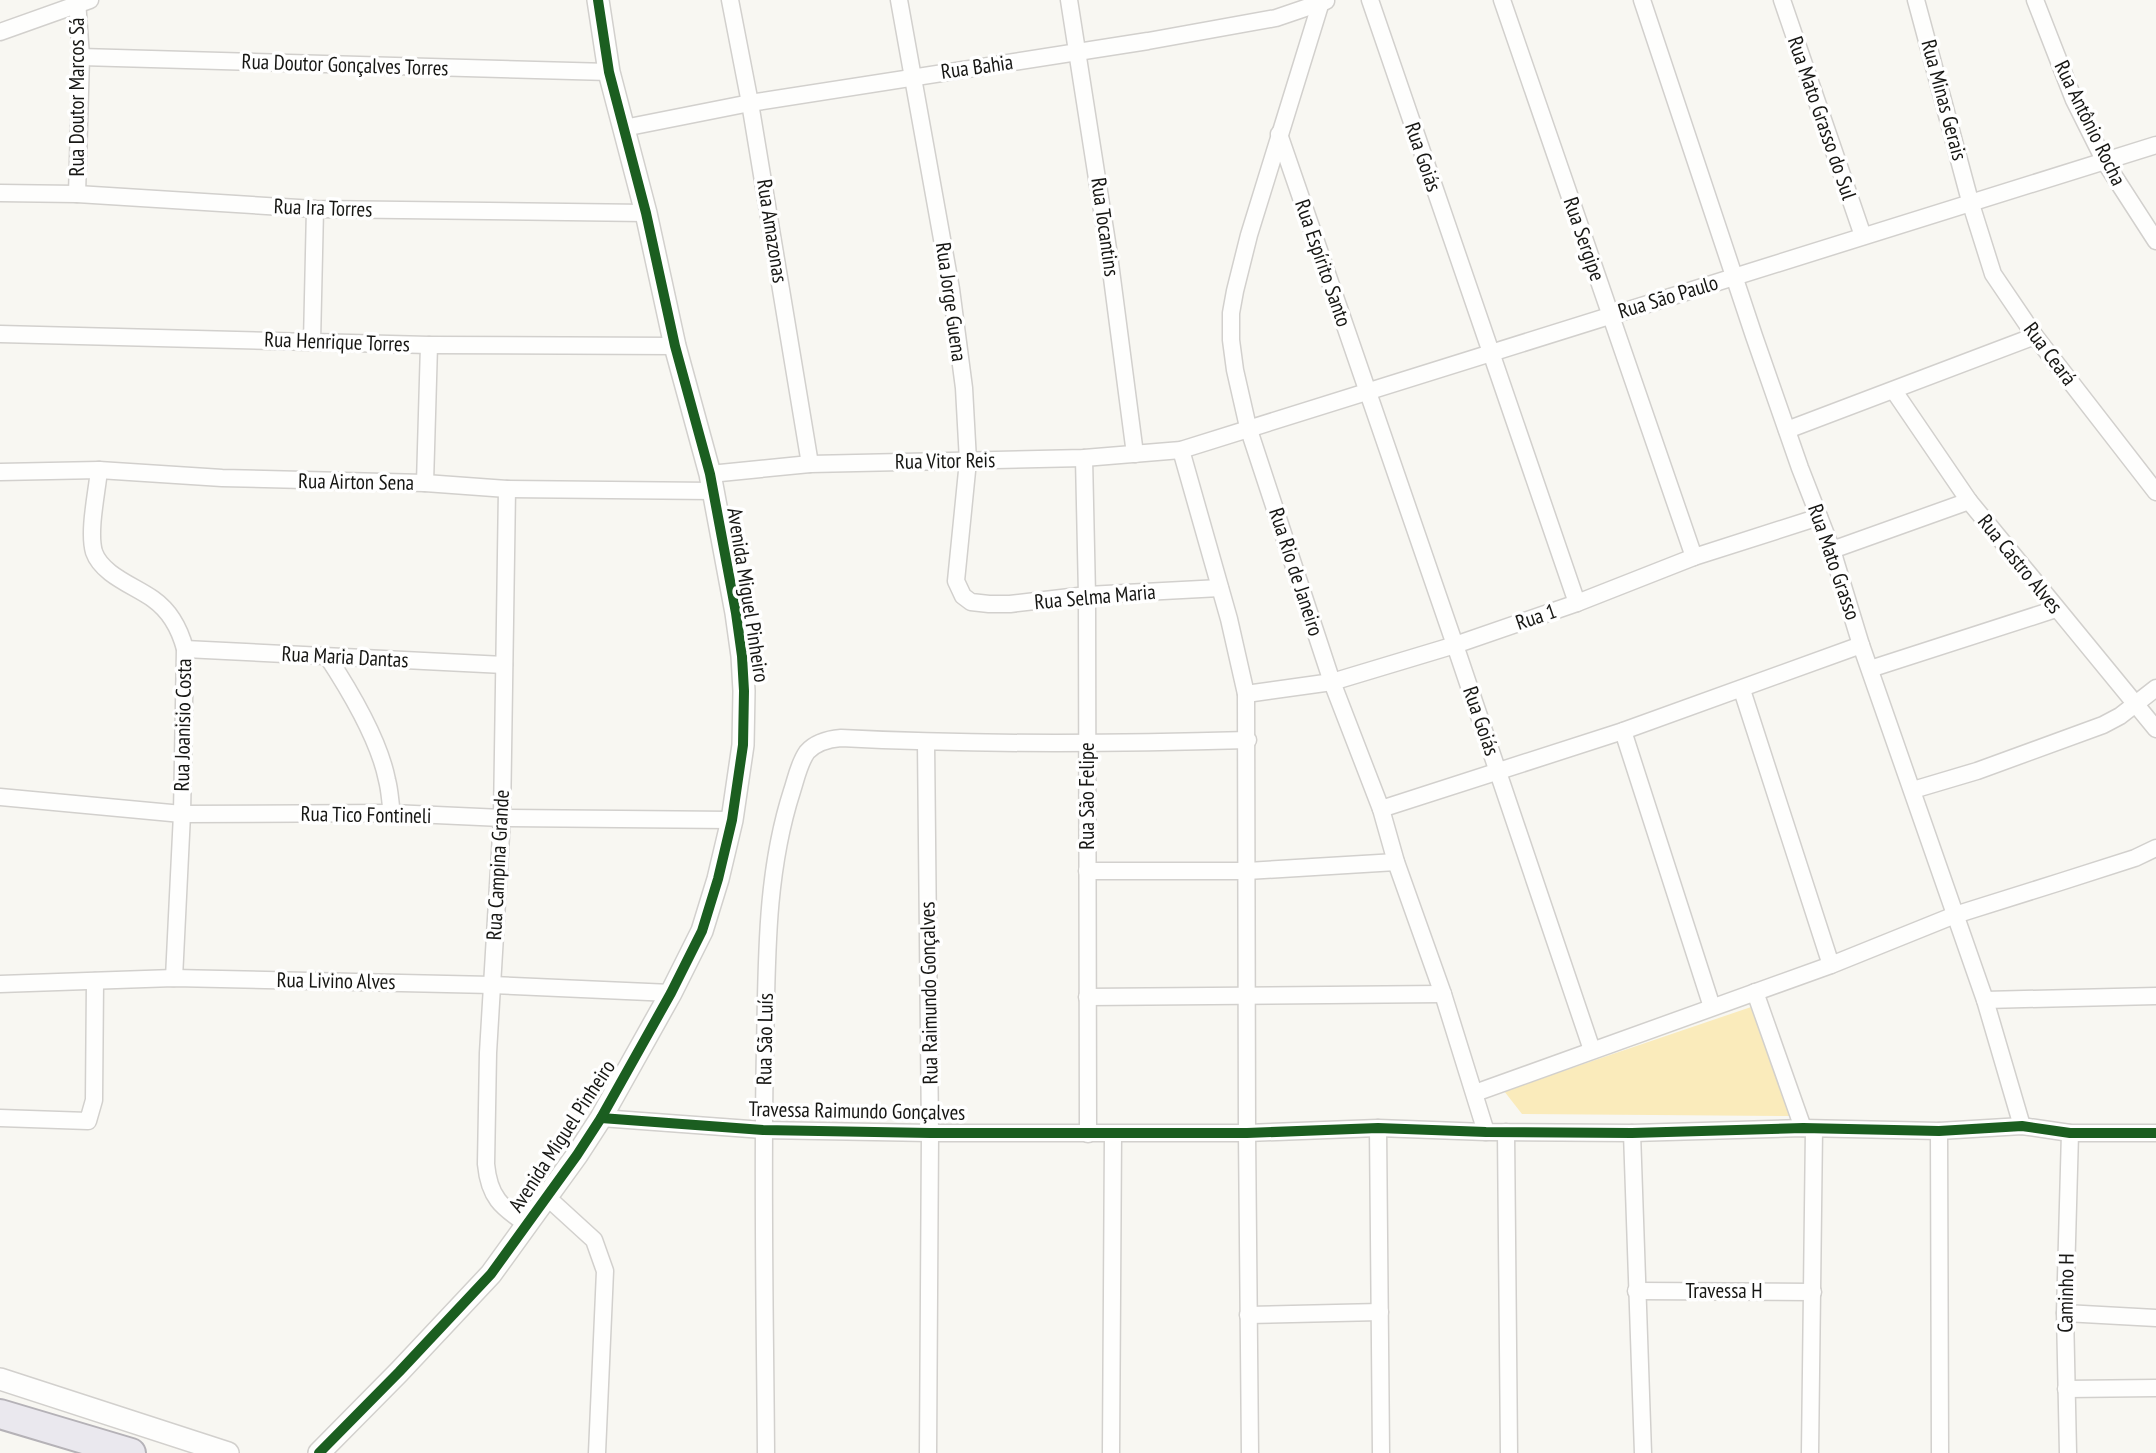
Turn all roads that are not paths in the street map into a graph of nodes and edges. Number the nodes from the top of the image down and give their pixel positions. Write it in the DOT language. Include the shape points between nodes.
graph roads {
  1 [pos="598,0"];
  2 [pos="730,0"];
  3 [pos="899,0"];
  4 [pos="1069,0"];
  5 [pos="1279,0"];
  6 [pos="1370,0"];
  7 [pos="1502,0"];
  8 [pos="1642,0"];
  9 [pos="1782,0"];
  10 [pos="1916,0"];
  11 [pos="2035,0"];
  12 [pos="1325,1"];
  13 [pos="81,2"];
  14 [pos="1276,18"];
  15 [pos="0,33"];
  16 [pos="1079,53"];
  17 [pos="81,57"];
  18 [pos="609,72"];
  19 [pos="913,76"];
  20 [pos="750,103"];
  21 [pos="624,128"];
  22 [pos="1279,134"];
  23 [pos="2156,145"];
  24 [pos="2105,162"];
  25 [pos="0,193"];
  26 [pos="77,194"];
  27 [pos="1970,201"];
  28 [pos="315,209"];
  29 [pos="646,214"];
  30 [pos="1863,236"];
  31 [pos="2156,241"];
  32 [pos="1735,277"];
  33 [pos="1610,315"];
  34 [pos="0,334"];
  35 [pos="2035,336"];
  36 [pos="312,342"];
  37 [pos="429,345"];
  38 [pos="675,346"];
  39 [pos="1491,353"];
  40 [pos="1894,391"];
  41 [pos="1367,392"];
  42 [pos="1248,427"];
  43 [pos="1787,430"];
  44 [pos="1181,450"];
  45 [pos="1135,454"];
  46 [pos="1084,458"];
  47 [pos="968,461"];
  48 [pos="810,464"];
  49 [pos="99,470"];
  50 [pos="0,472"];
  51 [pos="711,482"];
  52 [pos="425,483"];
  53 [pos="507,489"];
  54 [pos="2156,492"];
  55 [pos="1969,501"];
  56 [pos="1819,517"];
  57 [pos="1832,550"];
  58 [pos="1694,557"];
  59 [pos="1220,588"];
  60 [pos="1087,595"];
  61 [pos="971,602"];
  62 [pos="1577,603"];
  63 [pos="2056,609"];
  64 [pos="1455,645"];
  65 [pos="1861,645"];
  66 [pos="185,649"];
  67 [pos="327,656"];
  68 [pos="504,665"];
  69 [pos="1870,669"];
  70 [pos="1332,682"];
  71 [pos="2156,688"];
  72 [pos="1742,690"];
  73 [pos="1246,694"];
  74 [pos="2133,706"];
  75 [pos="2156,729"];
  76 [pos="1623,730"];
  77 [pos="1248,740"];
  78 [pos="926,742"];
  79 [pos="1086,745"];
  80 [pos="1498,771"];
  81 [pos="1913,790"];
  82 [pos="0,797"];
  83 [pos="1381,809"];
  84 [pos="392,813"];
  85 [pos="182,814"];
  86 [pos="502,818"];
  87 [pos="732,820"];
  88 [pos="2156,848"];
  89 [pos="1396,862"];
  90 [pos="1087,871"];
  91 [pos="1247,871"];
  92 [pos="1955,915"];
  93 [pos="1831,965"];
  94 [pos="174,978"];
  95 [pos="95,981"];
  96 [pos="0,984"];
  97 [pos="492,985"];
  98 [pos="1755,992"];
  99 [pos="671,993"];
  100 [pos="1443,994"];
  101 [pos="2156,996"];
  102 [pos="1087,997"];
  103 [pos="1248,997"];
  104 [pos="1985,1000"];
  105 [pos="1712,1007"];
  106 [pos="1592,1051"];
  107 [pos="1475,1093"];
  108 [pos="0,1118"];
  109 [pos="601,1118"];
  110 [pos="2022,1126"];
  111 [pos="1378,1128"];
  112 [pos="1809,1128"];
  113 [pos="763,1130"];
  114 [pos="1939,1131"];
  115 [pos="1486,1132"];
  116 [pos="1506,1132"];
  117 [pos="930,1133"];
  118 [pos="1247,1133"];
  119 [pos="1632,1133"];
  120 [pos="2070,1133"];
  121 [pos="2156,1133"];
  122 [pos="1088,1134"];
  123 [pos="1112,1134"];
  124 [pos="548,1198"];
  125 [pos="528,1224"];
  126 [pos="1636,1291"];
  127 [pos="1813,1292"];
  128 [pos="1380,1312"];
  129 [pos="2065,1314"];
  130 [pos="1248,1315"];
  131 [pos="2156,1318"];
  132 [pos="0,1380"];
  133 [pos="2156,1388"];
  134 [pos="2066,1389"];
  135 [pos="0,1414"];
  136 [pos="131,1453"];
  137 [pos="228,1453"];
  138 [pos="318,1453"];
  139 [pos="597,1453"];
  140 [pos="766,1453"];
  141 [pos="929,1453"];
  142 [pos="1111,1453"];
  143 [pos="1250,1453"];
  144 [pos="1381,1453"];
  145 [pos="1509,1453"];
  146 [pos="1643,1453"];
  147 [pos="1810,1453"];
  148 [pos="1940,1453"];
  149 [pos="2068,1453"];
  1 -- 18 [label="street, Avenida Miguel Pinheiro"];
  2 -- 20 [label="street, Rua Amazonas"];
  3 -- 19 [label="street, Rua Jorge Guena"];
  4 -- 16 [label="street, Rua Tocantins"];
  5 -- 14 [label="street"];
  6 -- 39 [label="street, Rua Goiás"];
  7 -- 33 [label="street, Rua Sergipe"];
  8 -- 32 [label="street, Rua Mato Grasso"];
  9 -- 30 [label="street, Rua Mato Grasso do Sul"];
  10 -- 27 [label="street, Rua Minas Gerais"];
  11 -- 24 [label="street, Rua Antônio Rocha" via="2074,100"];
  12 -- 14 [label="street, Rua Bahia"];
  12 -- 22 [label="street, Rua Rio de Janeiro"];
  13 -- 15 [label="street"];
  13 -- 17 [label="street, Rua Doutor Marcos Sá"];
  14 -- 16 [label="street, Rua Bahia"];
  16 -- 19 [label="street, Rua Bahia"];
  16 -- 45 [label="street, Rua Tocantins"];
  17 -- 18 [label="street, Rua Doutor Gonçalves Torres"];
  17 -- 26 [label="street, Rua Doutor Marcos Sá"];
  18 -- 21 [label="street, Avenida Miguel Pinheiro"];
  19 -- 20 [label="street, Rua Bahia"];
  19 -- 47 [label="street, Rua Jorge Guena" via="951,289"];
  20 -- 21 [label="street, Rua Bahia"];
  20 -- 48 [label="street, Rua Amazonas"];
  21 -- 29 [label="street, Avenida Miguel Pinheiro"];
  22 -- 41 [label="street, Rua Espírito Santo"];
  22 -- 42 [label="street, Rua Rio de Janeiro" via="1248,235 1231,313 1235,370"];
  23 -- 24 [label="street, Rua São Paulo"];
  24 -- 27 [label="street, Rua São Paulo"];
  24 -- 31 [label="street, Rua Antônio Rocha"];
  25 -- 26 [label="street, Rua Ira Torres"];
  26 -- 28 [label="street, Rua Ira Torres"];
  27 -- 30 [label="street, Rua São Paulo"];
  27 -- 35 [label="street, Rua Ceará" via="1993,274"];
  28 -- 29 [label="street, Rua Ira Torres"];
  28 -- 36 [label="street"];
  29 -- 38 [label="street, Avenida Miguel Pinheiro"];
  30 -- 32 [label="street, Rua São Paulo"];
  32 -- 33 [label="street, Rua São Paulo"];
  32 -- 43 [label="street, Rua Mato Grasso"];
  33 -- 39 [label="street, Rua São Paulo"];
  33 -- 58 [label="street, Rua Sergipe"];
  34 -- 36 [label="street, Rua Henrique Torres"];
  35 -- 40 [label="street"];
  35 -- 54 [label="street, Rua Ceará"];
  36 -- 37 [label="street, Rua Henrique Torres"];
  37 -- 38 [label="street, Rua Henrique Torres"];
  37 -- 52 [label="street"];
  38 -- 51 [label="street, Avenida Miguel Pinheiro"];
  39 -- 41 [label="street, Rua São Paulo"];
  39 -- 62 [label="street, Rua Goiás"];
  40 -- 43 [label="street"];
  40 -- 55 [label="street, Rua Castro Alves"];
  41 -- 42 [label="street, Rua São Paulo"];
  41 -- 64 [label="street, Rua Goiás"];
  42 -- 44 [label="street, Rua São Paulo"];
  42 -- 70 [label="street, Rua Rio de Janeiro"];
  43 -- 56 [label="street, Rua Mato Grasso"];
  44 -- 45 [label="street, Rua Vitor Reis"];
  44 -- 59 [label="street"];
  45 -- 46 [label="street, Rua Vitor Reis"];
  46 -- 47 [label="street, Rua Vitor Reis"];
  46 -- 60 [label="street, Rua São Felipe"];
  47 -- 48 [label="street, Rua Vitor Reis"];
  47 -- 61 [label="street, Rua Jorge Guena" via="956,581"];
  48 -- 51 [label="street, Rua Vitor Reis"];
  49 -- 50 [label="street, Rua Airton Sena"];
  49 -- 52 [label="street, Rua Airton Sena"];
  49 -- 66 [label="street, Rua Joanisio Costa" via="94,552 108,570 168,613"];
  51 -- 53 [label="street, Rua Airton Sena"];
  51 -- 87 [label="street, Avenida Miguel Pinheiro" via="742,656 743,745"];
  52 -- 53 [label="street, Rua Airton Sena"];
  53 -- 68 [label="street, Rua Campina Grande"];
  55 -- 57 [label="street"];
  55 -- 63 [label="street, Rua Castro Alves"];
  56 -- 57 [label="street, Rua Mato Grasso"];
  56 -- 58 [label="street, Rua 1"];
  57 -- 65 [label="street, Rua Mato Grasso"];
  58 -- 62 [label="street, Rua 1"];
  59 -- 60 [label="street, Rua Selma Maria"];
  59 -- 73 [label="street"];
  60 -- 61 [label="street, Rua Selma Maria" via="1010,604"];
  60 -- 79 [label="street, Rua São Felipe"];
  62 -- 64 [label="street, Rua 1"];
  63 -- 69 [label="street"];
  63 -- 74 [label="street, Rua Castro Alves"];
  64 -- 70 [label="street, Rua 1"];
  64 -- 80 [label="street, Rua Goiás"];
  65 -- 69 [label="street, Rua Mato Grasso"];
  65 -- 72 [label="street"];
  66 -- 67 [label="street, Rua Maria Dantas"];
  66 -- 85 [label="street, Rua Joanisio Costa"];
  67 -- 68 [label="street, Rua Maria Dantas"];
  67 -- 84 [label="street" via="380,757"];
  68 -- 86 [label="street, Rua Campina Grande"];
  69 -- 81 [label="street, Rua Mato Grasso"];
  70 -- 73 [label="street, Rua 1"];
  70 -- 83 [label="street, Rua Rio de Janeiro"];
  71 -- 74 [label="street"];
  72 -- 76 [label="street"];
  72 -- 93 [label="street"];
  73 -- 77 [label="street"];
  74 -- 75 [label="street, Rua Castro Alves"];
  74 -- 81 [label="street" via="2103,725"];
  76 -- 80 [label="street"];
  76 -- 105 [label="street"];
  77 -- 79 [label="street"];
  77 -- 91 [label="street"];
  78 -- 79 [label="street"];
  78 -- 113 [label="street, Rua São Luís" via="831,738 807,752 778,840 771,887"];
  78 -- 117 [label="street, Rua Raimundo Gonçalves"];
  79 -- 90 [label="street, Rua São Felipe"];
  80 -- 83 [label="street"];
  80 -- 106 [label="street, Rua Goiás"];
  81 -- 92 [label="street, Rua Mato Grasso"];
  82 -- 85 [label="street, Rua Tico Fontineli"];
  83 -- 89 [label="street, Rua Rio de Janeiro"];
  84 -- 85 [label="street, Rua Tico Fontineli"];
  84 -- 86 [label="street, Rua Tico Fontineli"];
  85 -- 94 [label="street, Rua Joanisio Costa"];
  86 -- 87 [label="street, Rua Tico Fontineli"];
  86 -- 97 [label="street, Rua Campina Grande"];
  87 -- 99 [label="street, Avenida Miguel Pinheiro" via="702,931"];
  88 -- 92 [label="street"];
  89 -- 91 [label="street"];
  89 -- 100 [label="street, Rua Rio de Janeiro"];
  90 -- 91 [label="street"];
  90 -- 102 [label="street, Rua São Felipe"];
  91 -- 103 [label="street"];
  92 -- 93 [label="street"];
  92 -- 104 [label="street, Rua Mato Grasso"];
  93 -- 98 [label="street"];
  94 -- 95 [label="street, Rua Livino Alves"];
  94 -- 97 [label="street, Rua Livino Alves"];
  95 -- 96 [label="street, Rua Livino Alves"];
  95 -- 108 [label="street" via="94,1100 88,1121"];
  97 -- 99 [label="street, Rua Livino Alves"];
  97 -- 125 [label="street, Rua Campina Grande" via="488,1178 493,1196"];
  98 -- 105 [label="street"];
  98 -- 112 [label="street"];
  99 -- 109 [label="street, Avenida Miguel Pinheiro"];
  100 -- 103 [label="street"];
  100 -- 107 [label="street, Rua Rio de Janeiro"];
  101 -- 104 [label="street"];
  102 -- 103 [label="street"];
  102 -- 122 [label="street, Rua São Felipe"];
  103 -- 118 [label="street"];
  104 -- 110 [label="street, Rua Mato Grasso"];
  105 -- 106 [label="street"];
  106 -- 107 [label="street"];
  107 -- 115 [label="street, Rua Rio de Janeiro"];
  109 -- 113 [label="street, Travessa Raimundo Gonçalves"];
  109 -- 124 [label="street, Avenida Miguel Pinheiro"];
  110 -- 114 [label="street, Travessa Raimundo Gonçalves"];
  110 -- 120 [label="street, Travessa Raimundo Gonçalves"];
  111 -- 115 [label="street, Travessa Raimundo Gonçalves"];
  111 -- 118 [label="street, Travessa Raimundo Gonçalves"];
  111 -- 128 [label="street"];
  112 -- 114 [label="street, Travessa Raimundo Gonçalves"];
  112 -- 119 [label="street, Travessa Raimundo Gonçalves"];
  112 -- 127 [label="street"];
  113 -- 117 [label="street, Travessa Raimundo Gonçalves"];
  113 -- 140 [label="street, Rua São Luís"];
  114 -- 148 [label="street"];
  115 -- 116 [label="street, Travessa Raimundo Gonçalves"];
  116 -- 119 [label="street, Travessa Raimundo Gonçalves"];
  116 -- 145 [label="street"];
  117 -- 122 [label="street, Travessa Raimundo Gonçalves"];
  117 -- 141 [label="street, Rua Raimundo Gonçalves"];
  118 -- 123 [label="street, Travessa Raimundo Gonçalves"];
  118 -- 130 [label="street"];
  119 -- 126 [label="street"];
  120 -- 121 [label="street, Travessa Raimundo Gonçalves"];
  120 -- 129 [label="street, Caminho H"];
  122 -- 123 [label="street, Travessa Raimundo Gonçalves"];
  123 -- 142 [label="street"];
  124 -- 125 [label="street, Avenida Miguel Pinheiro"];
  124 -- 139 [label="street" via="594,1240 605,1271"];
  125 -- 138 [label="street, Avenida Miguel Pinheiro" via="491,1274"];
  126 -- 127 [label="street, Travessa H"];
  126 -- 146 [label="street"];
  127 -- 147 [label="street"];
  128 -- 130 [label="street"];
  128 -- 144 [label="street"];
  129 -- 131 [label="street"];
  129 -- 134 [label="street, Caminho H"];
  130 -- 143 [label="street"];
  132 -- 137 [label="street"];
  133 -- 134 [label="street"];
  134 -- 149 [label="street, Caminho H"];
  135 -- 136 [label="highway"];
}
